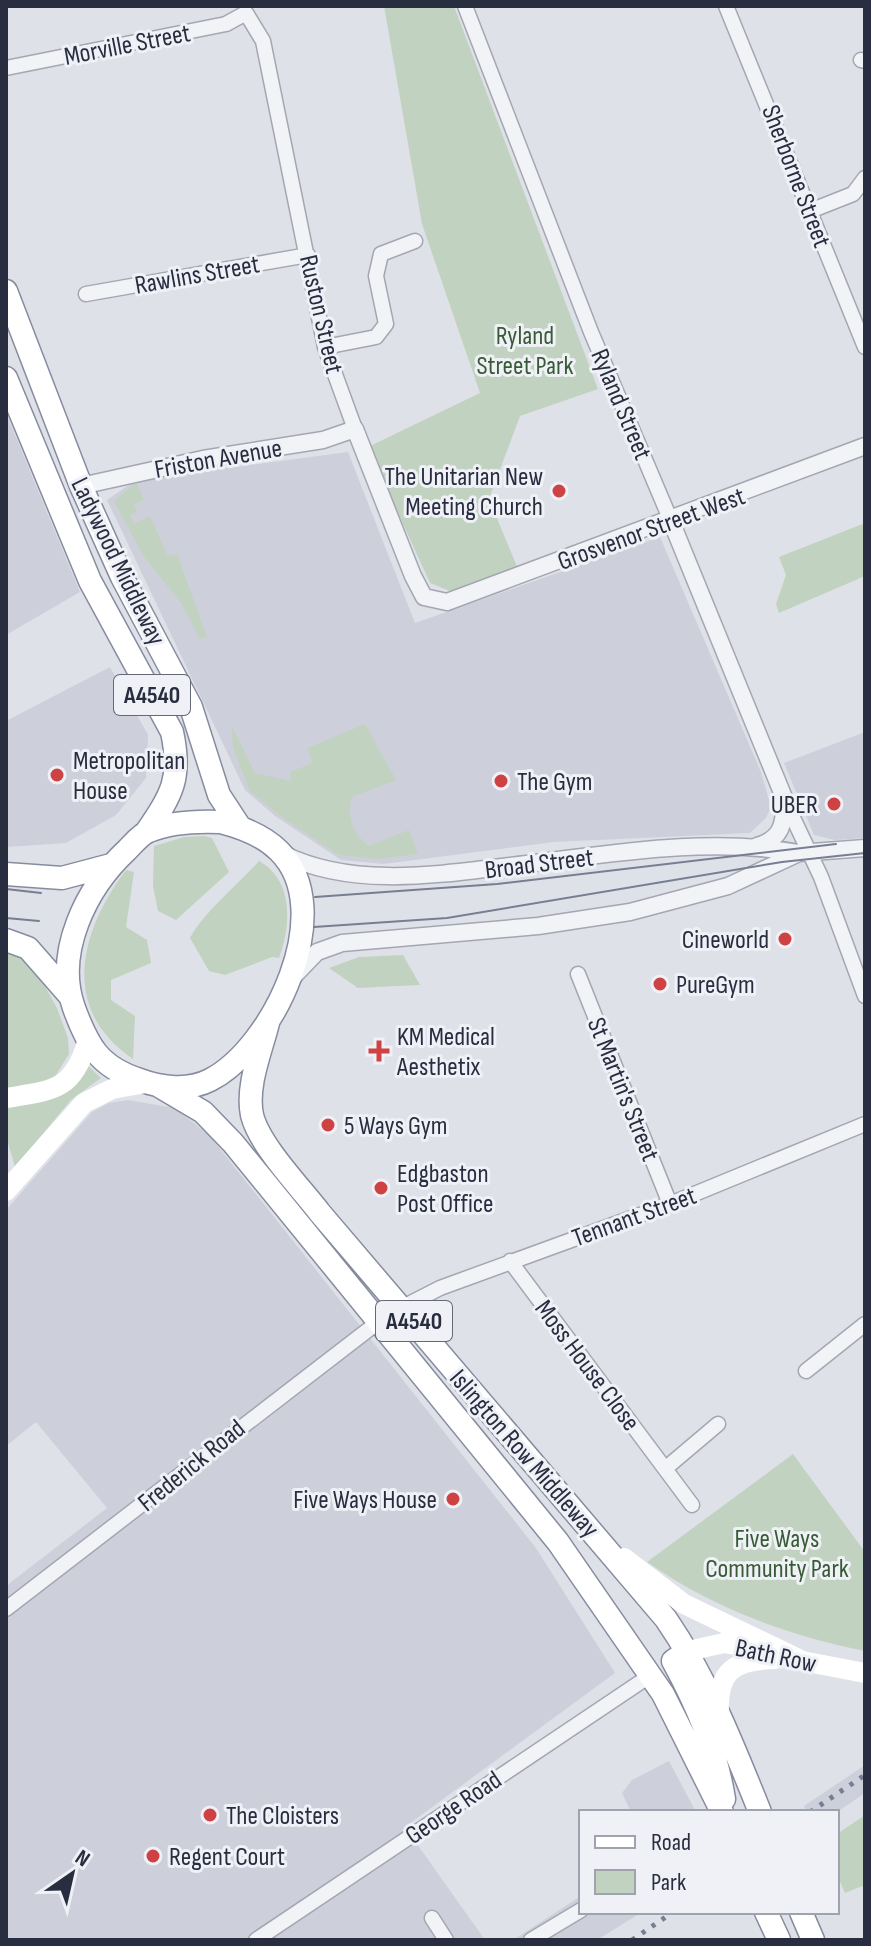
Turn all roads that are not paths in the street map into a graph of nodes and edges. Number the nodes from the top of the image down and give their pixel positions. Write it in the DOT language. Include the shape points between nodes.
graph roads {
  1 [pos="465,6"];
  2 [pos="726,6"];
  3 [pos="247,9"];
  4 [pos="6,68"];
  5 [pos="865,178"];
  6 [pos="810,211"];
  7 [pos="415,241"];
  8 [pos="308,255"];
  9 [pos="6,291"];
  10 [pos="86,294"];
  11 [pos="325,347"];
  12 [pos="865,347"];
  13 [pos="6,378"];
  14 [pos="355,429"];
  15 [pos="865,446"];
  16 [pos="81,486"];
  17 [pos="53,496"];
  18 [pos="671,521"];
  19 [pos="434,601"];
  20 [pos="785,800"];
  21 [pos="240,827"];
  22 [pos="147,831"];
  23 [pos="755,846"];
  24 [pos="865,848"];
  25 [pos="282,853"];
  26 [pos="804,853"];
  27 [pos="111,865"];
  28 [pos="6,874"];
  29 [pos="6,940"];
  30 [pos="578,974"];
  31 [pos="290,981"];
  32 [pos="70,996"];
  33 [pos="865,996"];
  34 [pos="268,1023"];
  35 [pos="87,1043"];
  36 [pos="153,1084"];
  37 [pos="6,1098"];
  38 [pos="865,1124"];
  39 [pos="6,1191"];
  40 [pos="670,1204"];
  41 [pos="510,1261"];
  42 [pos="403,1307"];
  43 [pos="377,1323"];
  44 [pos="865,1324"];
  45 [pos="806,1371"];
  46 [pos="718,1424"];
  47 [pos="666,1468"];
  48 [pos="692,1505"];
  49 [pos="583,1519"];
  50 [pos="6,1609"];
  51 [pos="688,1651"];
  52 [pos="807,1663"];
  53 [pos="865,1673"];
  54 [pos="651,1675"];
  55 [pos="719,1715"];
  56 [pos="723,1810"];
  57 [pos="724,1810"];
  58 [pos="759,1810"];
  59 [pos="579,1911"];
  60 [pos="767,1914"];
  61 [pos="802,1914"];
  62 [pos="432,1918"];
  63 [pos="256,1940"];
  64 [pos="446,1940"];
  65 [pos="531,1940"];
  66 [pos="779,1940"];
  67 [pos="813,1940"];
  1 -- 18 [label="street, Ryland Street" via="591,332"];
  2 -- 6 [label="street, Sherborne Street"];
  3 -- 4 [label="street, Morville Street" via="226,24"];
  3 -- 8 [label="street, Ruston Street" via="263,41"];
  5 -- 6 [label="street" via="853,194"];
  6 -- 12 [label="street, Sherborne Street"];
  7 -- 11 [label="street" via="381,254 376,276 386,324 376,337"];
  8 -- 10 [label="street, Rawlins Street"];
  8 -- 11 [label="street, Ruston Street"];
  9 -- 16 [label="highway, Ladywood Middleway / A4540"];
  11 -- 14 [label="street, Ruston Street"];
  13 -- 17 [label="highway, Ladywood Middleway / A4540"];
  14 -- 16 [label="street, Friston Avenue" via="323,440"];
  14 -- 19 [label="street, Ruston Street" via="413,576 424,597"];
  15 -- 18 [label="street, Grosvenor Street West"];
  16 -- 17 [label="highway"];
  16 -- 21 [label="highway, Ladywood Middleway / A4540" via="191,707 219,795"];
  17 -- 22 [label="highway, Ladywood Middleway / A4540" via="106,613 172,732 178,759 175,781"];
  18 -- 19 [label="street, Grosvenor Street West" via="447,602"];
  18 -- 20 [label="street, Ryland Street"];
  20 -- 23 [label="street" via="782,829 772,842"];
  20 -- 26 [label="street"];
  21 -- 22 [label="highway, A4540" via="204,821"];
  21 -- 25 [label="highway, A4540"];
  22 -- 27 [label="highway, A4540"];
  23 -- 25 [label="street, Broad Street" via="651,849 455,873 404,874 326,872"];
  23 -- 26 [label="street, Broad Street"];
  24 -- 26 [label="street, Broad Street"];
  25 -- 31 [label="highway, A4540" via="301,898 304,920"];
  26 -- 31 [label="street" via="728,886 630,912 538,926 342,943 317,952"];
  26 -- 33 [label="street"];
  27 -- 28 [label="highway" via="62,878"];
  27 -- 32 [label="highway, A4540" via="76,928 69,959"];
  29 -- 32 [label="highway" via="28,948"];
  30 -- 40 [label="street, St Martin's Street"];
  31 -- 34 [label="highway, A4540"];
  32 -- 35 [label="highway, A4540"];
  34 -- 36 [label="highway, A4540" via="245,1056 210,1081 186,1087"];
  34 -- 42 [label="highway, Islington Row Middleway / A4540" via="254,1078 252,1116 266,1143 320,1213"];
  35 -- 36 [label="highway, A4540" via="105,1063"];
  35 -- 37 [label="main road" via="71,1079 54,1089"];
  36 -- 39 [label="main road" via="112,1089 84,1103"];
  36 -- 43 [label="highway, Islington Row Middleway / A4540" via="210,1117"];
  38 -- 40 [label="street, Tennant Street"];
  40 -- 41 [label="street, Tennant Street"];
  41 -- 42 [label="street, Tennant Street"];
  41 -- 47 [label="street, Moss House Close"];
  42 -- 49 [label="highway, Islington Row Middleway / A4540"];
  43 -- 50 [label="street, Frederick Road"];
  43 -- 54 [label="highway, Islington Row Middleway / A4540" via="558,1542"];
  44 -- 45 [label="street"];
  46 -- 47 [label="street"];
  47 -- 48 [label="street, Moss House Close"];
  49 -- 51 [label="highway, Islington Row Middleway / A4540"];
  49 -- 52 [label="main road" via="642,1575 684,1604"];
  51 -- 52 [label="main road, Bath Row" via="724,1643 754,1646"];
  51 -- 55 [label="highway, Islington Row Middleway / A4540"];
  51 -- 57 [label="highway" via="673,1661 715,1754"];
  52 -- 53 [label="main road, Bath Row"];
  52 -- 55 [label="main road" via="774,1659 739,1664 721,1682"];
  54 -- 56 [label="highway, Islington Row Middleway / A4540"];
  54 -- 63 [label="street, George Road"];
  55 -- 58 [label="highway, Islington Row Middleway / A4540"];
  59 -- 65 [label="street"];
  60 -- 66 [label="highway"];
  61 -- 67 [label="highway"];
  62 -- 64 [label="street"];
}
